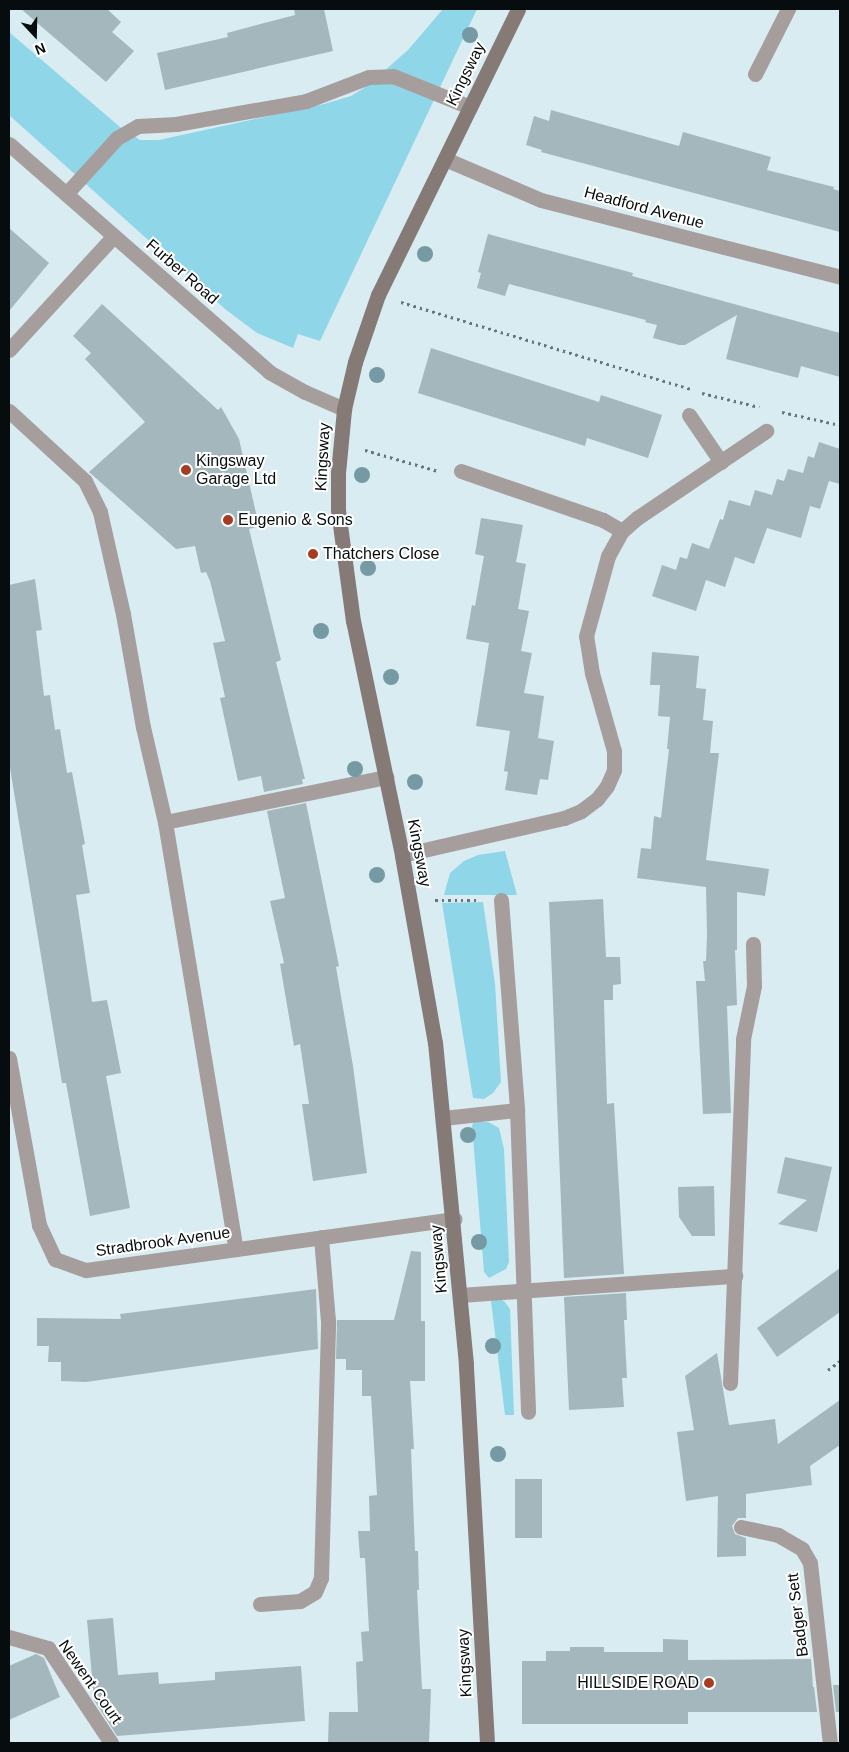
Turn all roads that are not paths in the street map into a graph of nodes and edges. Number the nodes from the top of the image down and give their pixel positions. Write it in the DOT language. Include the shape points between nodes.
graph roads {
  1 [pos="518,9"];
  2 [pos="788,9"];
  3 [pos="755,74"];
  4 [pos="470,107"];
  5 [pos="9,144"];
  6 [pos="445,159"];
  7 [pos="66,194"];
  8 [pos="114,236"];
  9 [pos="840,277"];
  10 [pos="9,350"];
  11 [pos="344,408"];
  12 [pos="9,411"];
  13 [pos="689,415"];
  14 [pos="766,431"];
  15 [pos="721,462"];
  16 [pos="461,471"];
  17 [pos="622,531"];
  18 [pos="386,777"];
  19 [pos="165,822"];
  20 [pos="402,855"];
  21 [pos="501,900"];
  22 [pos="753,944"];
  23 [pos="9,1058"];
  24 [pos="517,1110"];
  25 [pos="443,1118"];
  26 [pos="454,1219"];
  27 [pos="321,1238"];
  28 [pos="236,1249"];
  29 [pos="735,1276"];
  30 [pos="524,1291"];
  31 [pos="460,1295"];
  32 [pos="730,1383"];
  33 [pos="528,1412"];
  34 [pos="741,1527"];
  35 [pos="260,1604"];
  36 [pos="9,1637"];
  37 [pos="111,1743"];
  38 [pos="487,1743"];
  39 [pos="830,1743"];
  1 -- 4 [label="street, Kingsway"];
  2 -- 3 [label="street"];
  4 -- 6 [label="street, Kingsway"];
  4 -- 7 [label="street" via="393,76 369,77 306,101 176,124 138,126 117,138"];
  5 -- 7 [label="street, Furber Road"];
  6 -- 9 [label="street, Headford Avenue" via="541,200"];
  6 -- 11 [label="street, Kingsway" via="378,295 355,362"];
  7 -- 8 [label="street, Furber Road"];
  8 -- 10 [label="street"];
  8 -- 11 [label="street, Furber Road" via="269,372 304,392"];
  11 -- 18 [label="street, Kingsway" via="338,510 353,621"];
  12 -- 19 [label="street" via="85,481 100,512"];
  13 -- 15 [label="street"];
  14 -- 15 [label="street"];
  15 -- 17 [label="street"];
  16 -- 17 [label="street" via="603,520"];
  17 -- 20 [label="street" via="608,556 586,636 614,751 614,770 608,786 598,800 564,818"];
  18 -- 19 [label="street"];
  18 -- 20 [label="street, Kingsway"];
  19 -- 28 [label="street"];
  20 -- 25 [label="street, Kingsway" via="434,1043"];
  21 -- 24 [label="street"];
  22 -- 29 [label="street" via="754,986 743,1039"];
  23 -- 28 [label="street, Stradbrook Avenue" via="39,1225 55,1259 86,1270"];
  24 -- 25 [label="street"];
  24 -- 30 [label="street"];
  25 -- 26 [label="street, Kingsway"];
  26 -- 27 [label="street, Stradbrook Avenue"];
  26 -- 31 [label="street, Kingsway"];
  27 -- 28 [label="street, Stradbrook Avenue"];
  27 -- 35 [label="street" via="328,1321 320,1578 315,1592 300,1600"];
  29 -- 30 [label="street"];
  29 -- 32 [label="street"];
  30 -- 31 [label="street"];
  30 -- 33 [label="street"];
  31 -- 38 [label="street, Kingsway"];
  34 -- 39 [label="street, Badger Sett" via="778,1535 802,1549 810,1563"];
  36 -- 37 [label="street, Newent Court" via="48,1648"];
}
